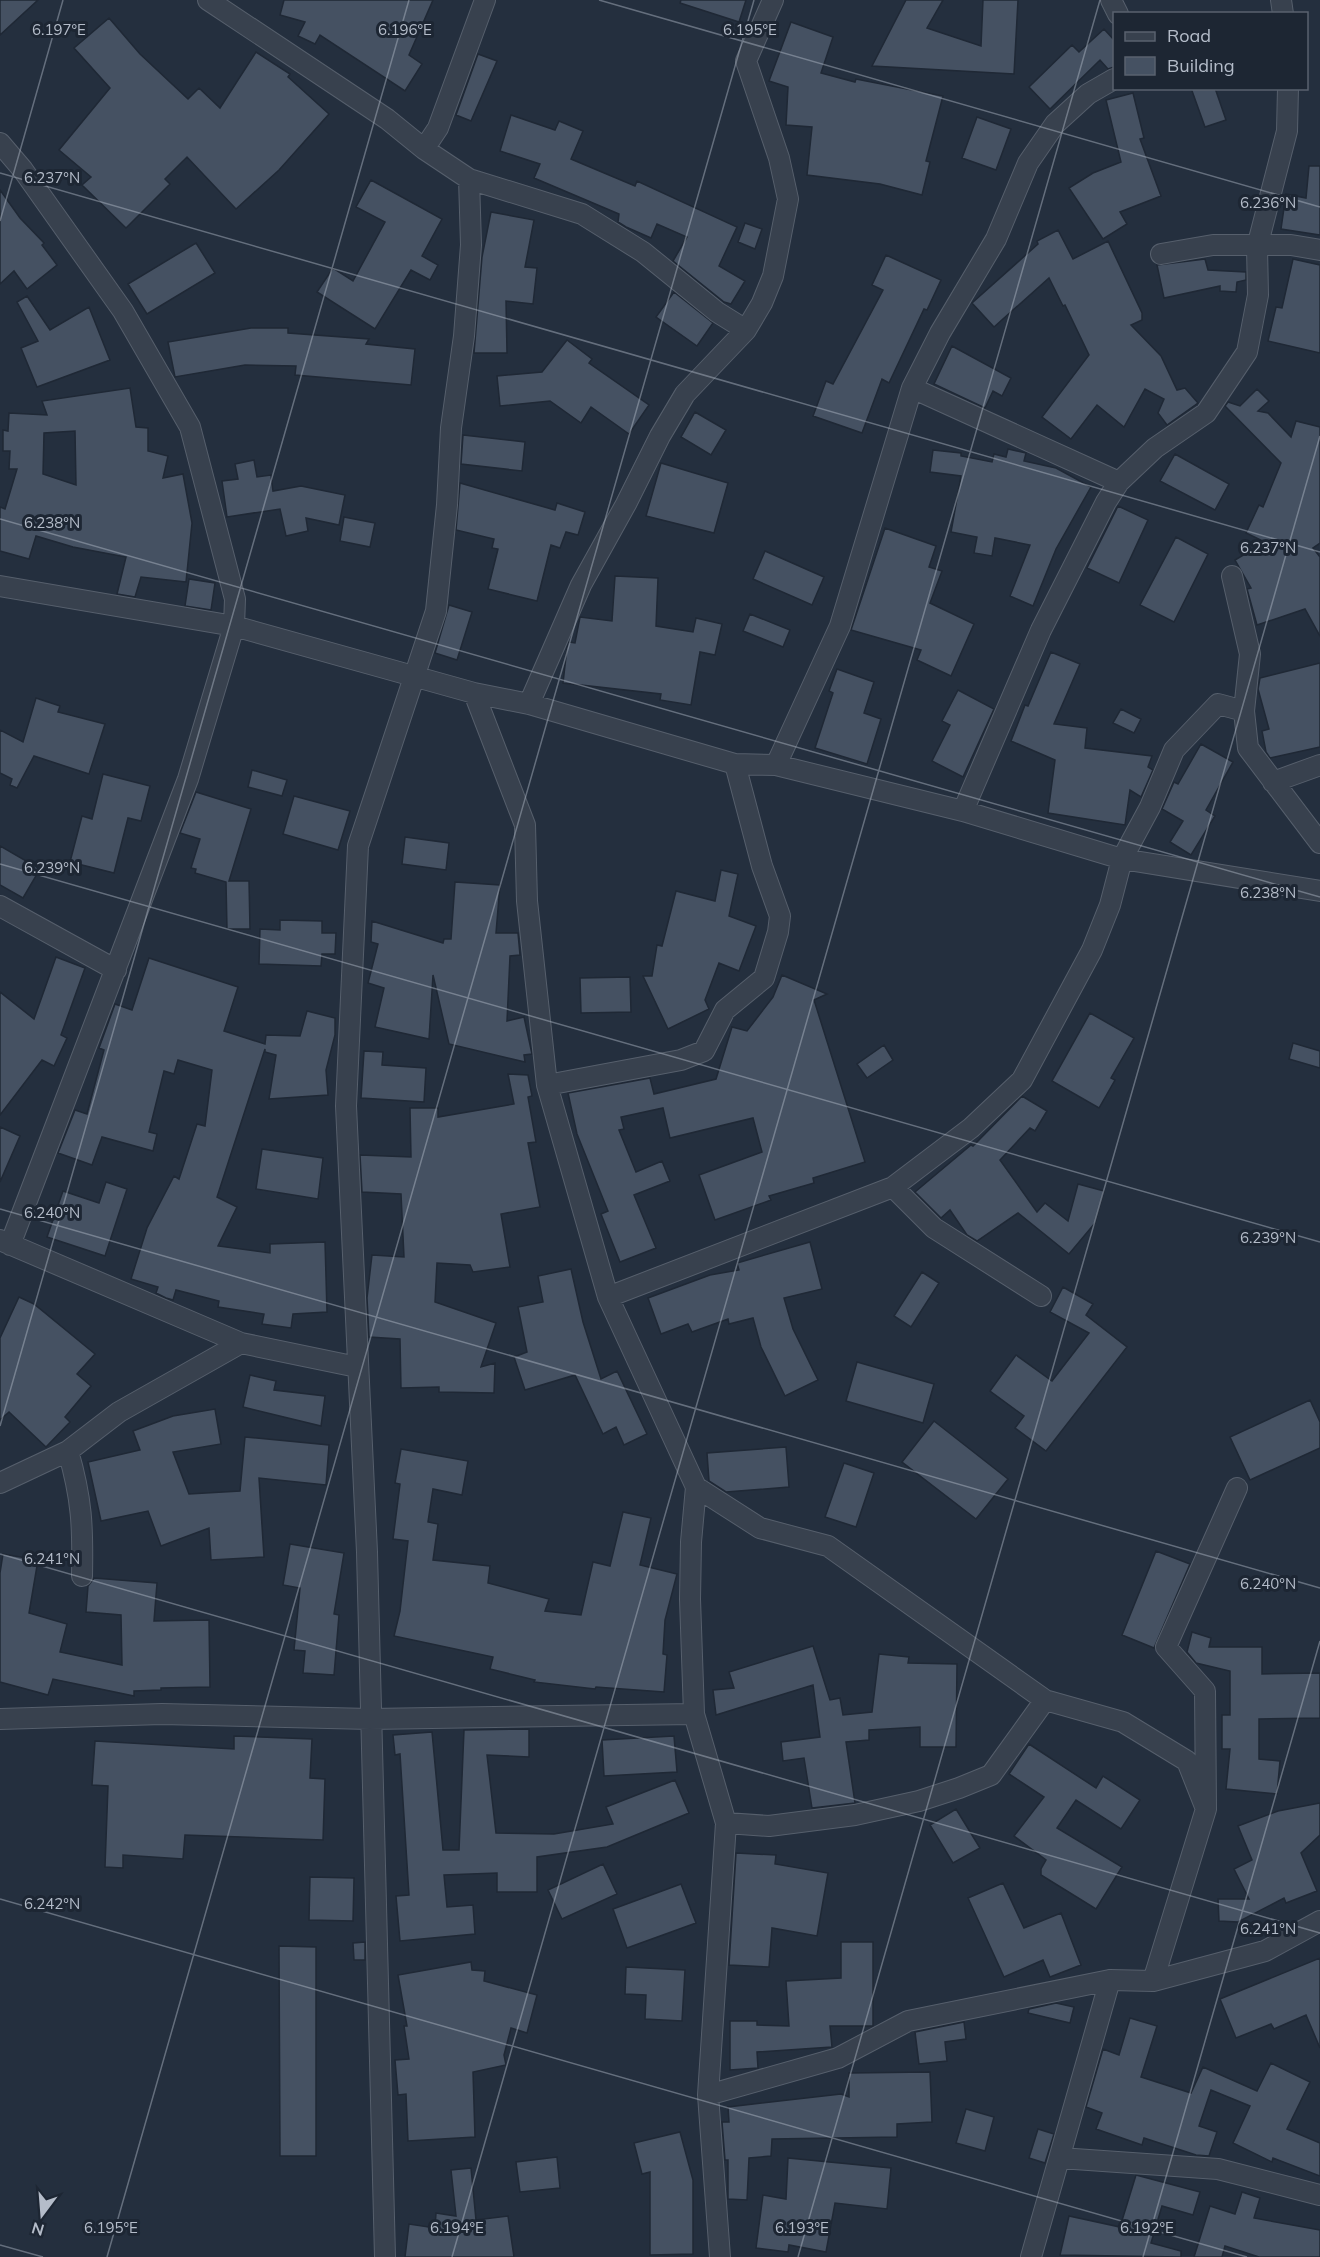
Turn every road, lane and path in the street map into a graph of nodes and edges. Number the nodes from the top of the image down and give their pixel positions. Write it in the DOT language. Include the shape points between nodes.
graph roads {
  1 [pos="208,0"];
  2 [pos="485,0"];
  3 [pos="773,0"];
  4 [pos="1113,80"];
  5 [pos="1288,90"];
  6 [pos="0,143"];
  7 [pos="424,149"];
  8 [pos="469,179"];
  9 [pos="1257,247"];
  10 [pos="1320,250"];
  11 [pos="1161,254"];
  12 [pos="746,330"];
  13 [pos="912,388"];
  14 [pos="1119,482"];
  15 [pos="1232,576"];
  16 [pos="0,586"];
  17 [pos="234,626"];
  18 [pos="415,677"];
  19 [pos="474,693"];
  20 [pos="530,704"];
  21 [pos="1244,711"];
  22 [pos="735,765"];
  23 [pos="776,765"];
  24 [pos="1320,765"];
  25 [pos="1273,782"];
  26 [pos="963,810"];
  27 [pos="1320,843"];
  28 [pos="1122,859"];
  29 [pos="1320,891"];
  30 [pos="0,906"];
  31 [pos="116,970"];
  32 [pos="548,1085"];
  33 [pos="893,1186"];
  34 [pos="5,1243"];
  35 [pos="1041,1296"];
  36 [pos="608,1297"];
  37 [pos="241,1343"];
  38 [pos="357,1367"];
  39 [pos="68,1451"];
  40 [pos="0,1483"];
  41 [pos="696,1486"];
  42 [pos="1236,1488"];
  43 [pos="82,1576"];
  44 [pos="1045,1700"];
  45 [pos="694,1714"];
  46 [pos="0,1719"];
  47 [pos="370,1719"];
  48 [pos="1206,1809"];
  49 [pos="726,1824"];
  50 [pos="1320,1922"];
  51 [pos="1110,1980"];
  52 [pos="1153,1981"];
  53 [pos="708,2095"];
  54 [pos="1060,2158"];
  55 [pos="1320,2195"];
  56 [pos="386,2257"];
  57 [pos="720,2257"];
  58 [pos="1031,2257"];
  1 -- 7 [label="street" via="387,119"];
  2 -- 7 [label="street" via="438,128"];
  3 -- 12 [label="street" via="746,62 779,158 788,199 773,276"];
  4 -- 13 [label="street" via="1089,94 1055,124 1028,163 996,239"];
  5 -- 9 [label="street" via="1287,131"];
  6 -- 17 [label="street" via="123,311 190,427 235,600"];
  7 -- 8 [label="street"];
  8 -- 12 [label="street" via="582,214 643,252 717,312"];
  8 -- 18 [label="street" via="471,245 436,610"];
  9 -- 10 [label="street" via="1291,245"];
  9 -- 11 [label="street" via="1213,245"];
  9 -- 14 [label="street" via="1258,295 1247,352 1206,413 1155,448"];
  12 -- 20 [label="street" via="685,394 660,436 581,585"];
  13 -- 14 [label="street"];
  13 -- 23 [label="street" via="840,626"];
  14 -- 26 [label="street" via="1041,630"];
  15 -- 21 [label="street" via="1250,654"];
  16 -- 17 [label="street"];
  17 -- 18 [label="street"];
  17 -- 31 [label="street" via="189,779"];
  18 -- 19 [label="street"];
  18 -- 38 [label="street" via="358,846 346,1106"];
  19 -- 20 [label="street"];
  19 -- 32 [label="street" via="525,825 527,901"];
  20 -- 22 [label="street"];
  21 -- 25 [label="street" via="1248,748"];
  21 -- 28 [label="street" via="1218,704 1174,750"];
  22 -- 23 [label="street"];
  22 -- 32 [label="street" via="762,867 780,916 764,978 725,1010 704,1051 681,1060"];
  23 -- 26 [label="street"];
  24 -- 25 [label="street"];
  25 -- 27 [label="street"];
  26 -- 28 [label="street"];
  28 -- 29 [label="street"];
  28 -- 33 [label="street" via="1110,905 1092,950 1022,1080 971,1128"];
  30 -- 31 [label="street"];
  31 -- 34 [label="street"];
  32 -- 36 [label="street"];
  33 -- 35 [label="street" via="934,1228"];
  33 -- 36 [label="street"];
  34 -- 37 [label="street"];
  36 -- 41 [label="street"];
  37 -- 38 [label="street"];
  37 -- 39 [label="street" via="119,1412"];
  38 -- 47 [label="street" via="367,1552"];
  39 -- 40 [label="street"];
  39 -- 43 [label="street" via="80,1492"];
  41 -- 44 [label="street" via="760,1528 828,1546"];
  41 -- 45 [label="street" via="690,1599"];
  42 -- 48 [label="street" via="1166,1647 1205,1691"];
  44 -- 48 [label="street" via="1123,1722 1187,1761"];
  44 -- 49 [label="street" via="991,1774 959,1788 855,1815 769,1826"];
  45 -- 47 [label="street"];
  45 -- 49 [label="street"];
  46 -- 47 [label="street" via="162,1714"];
  47 -- 56 [label="street"];
  48 -- 52 [label="street"];
  49 -- 53 [label="street"];
  50 -- 52 [label="street" via="1265,1951"];
  51 -- 52 [label="street"];
  51 -- 53 [label="street" via="908,2021 838,2058"];
  51 -- 54 [label="street"];
  53 -- 57 [label="street"];
  54 -- 55 [label="street" via="1218,2169"];
  54 -- 58 [label="street"];
}
